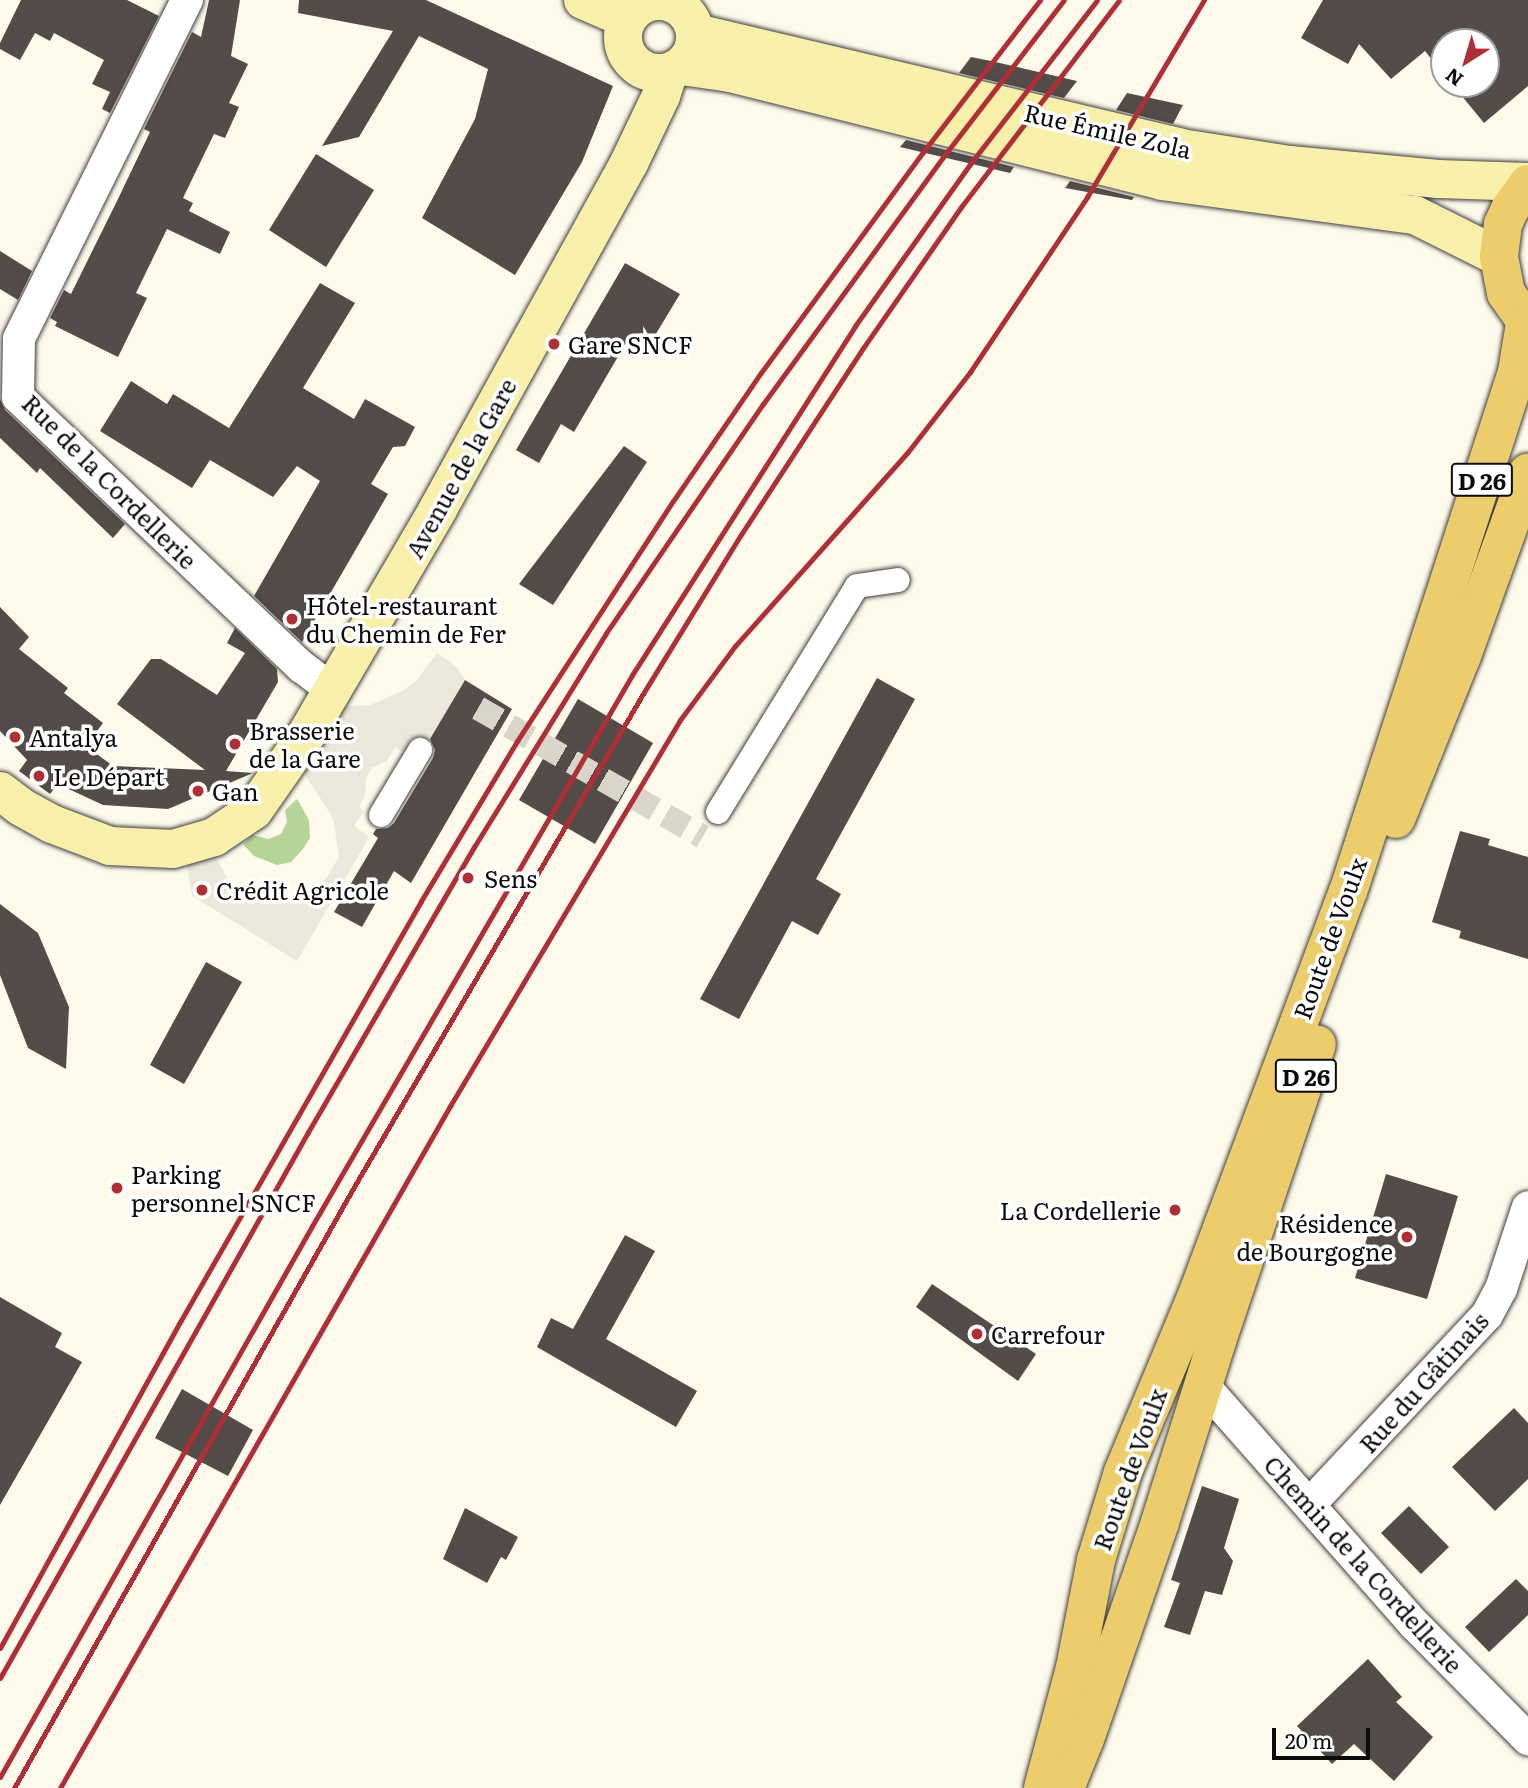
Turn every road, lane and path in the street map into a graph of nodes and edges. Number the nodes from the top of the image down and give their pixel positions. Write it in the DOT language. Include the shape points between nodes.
graph roads {
  1 [pos="187,0"];
  2 [pos="583,0"];
  3 [pos="627,19"];
  4 [pos="682,57"];
  5 [pos="1528,183"];
  6 [pos="1499,257"];
  7 [pos="1527,324"];
  8 [pos="1528,473"];
  9 [pos="898,580"];
  10 [pos="333,690"];
  11 [pos="420,750"];
  12 [pos="0,791"];
  13 [pos="718,813"];
  14 [pos="381,815"];
  15 [pos="1528,1207"];
  16 [pos="1204,1386"];
  17 [pos="1310,1504"];
  18 [pos="1528,1739"];
  19 [pos="1043,1788"];
  20 [pos="1065,1788"];
  1 -- 10 [label="street, Rue de la Cordellerie" via="19,339 18,397 302,667"];
  2 -- 3 [label="main road"];
  3 -- 4 [label="main road" via="623,43 634,64 644,70"];
  3 -- 4 [label="main road" via="647,2 664,0 682,8 689,15"];
  4 -- 5 [label="main road, Rue Émile Zola" via="912,85 1181,148 1276,163"];
  4 -- 6 [label="main road, Rue Émile Zola" via="1162,181 1415,215"];
  4 -- 10 [label="main road, Avenue de la Gare" via="629,163"];
  5 -- 6 [label="main road" via="1503,224"];
  6 -- 7 [label="main road" via="1506,293"];
  7 -- 19 [label="main road, Route de Voulx / D 26" via="1517,372 1348,892 1198,1295 1123,1472 1096,1560 1075,1668"];
  8 -- 16 [label="main road, Route de Voulx / D 26" via="1462,656 1383,853"];
  9 -- 13 [label="street" via="857,586"];
  10 -- 12 [label="main road, Avenue de la Gare" via="289,764 254,810 214,836 173,849 110,845 52,824"];
  11 -- 14 [label="street"];
  15 -- 17 [label="street, Rue du Gâtinais" via="1501,1289 1487,1315"];
  16 -- 17 [label="street, Chemin de la Cordellerie"];
  16 -- 20 [label="main road, Route de Voulx / D 26"];
  17 -- 18 [label="street, Chemin de la Cordellerie" via="1415,1625"];
}
